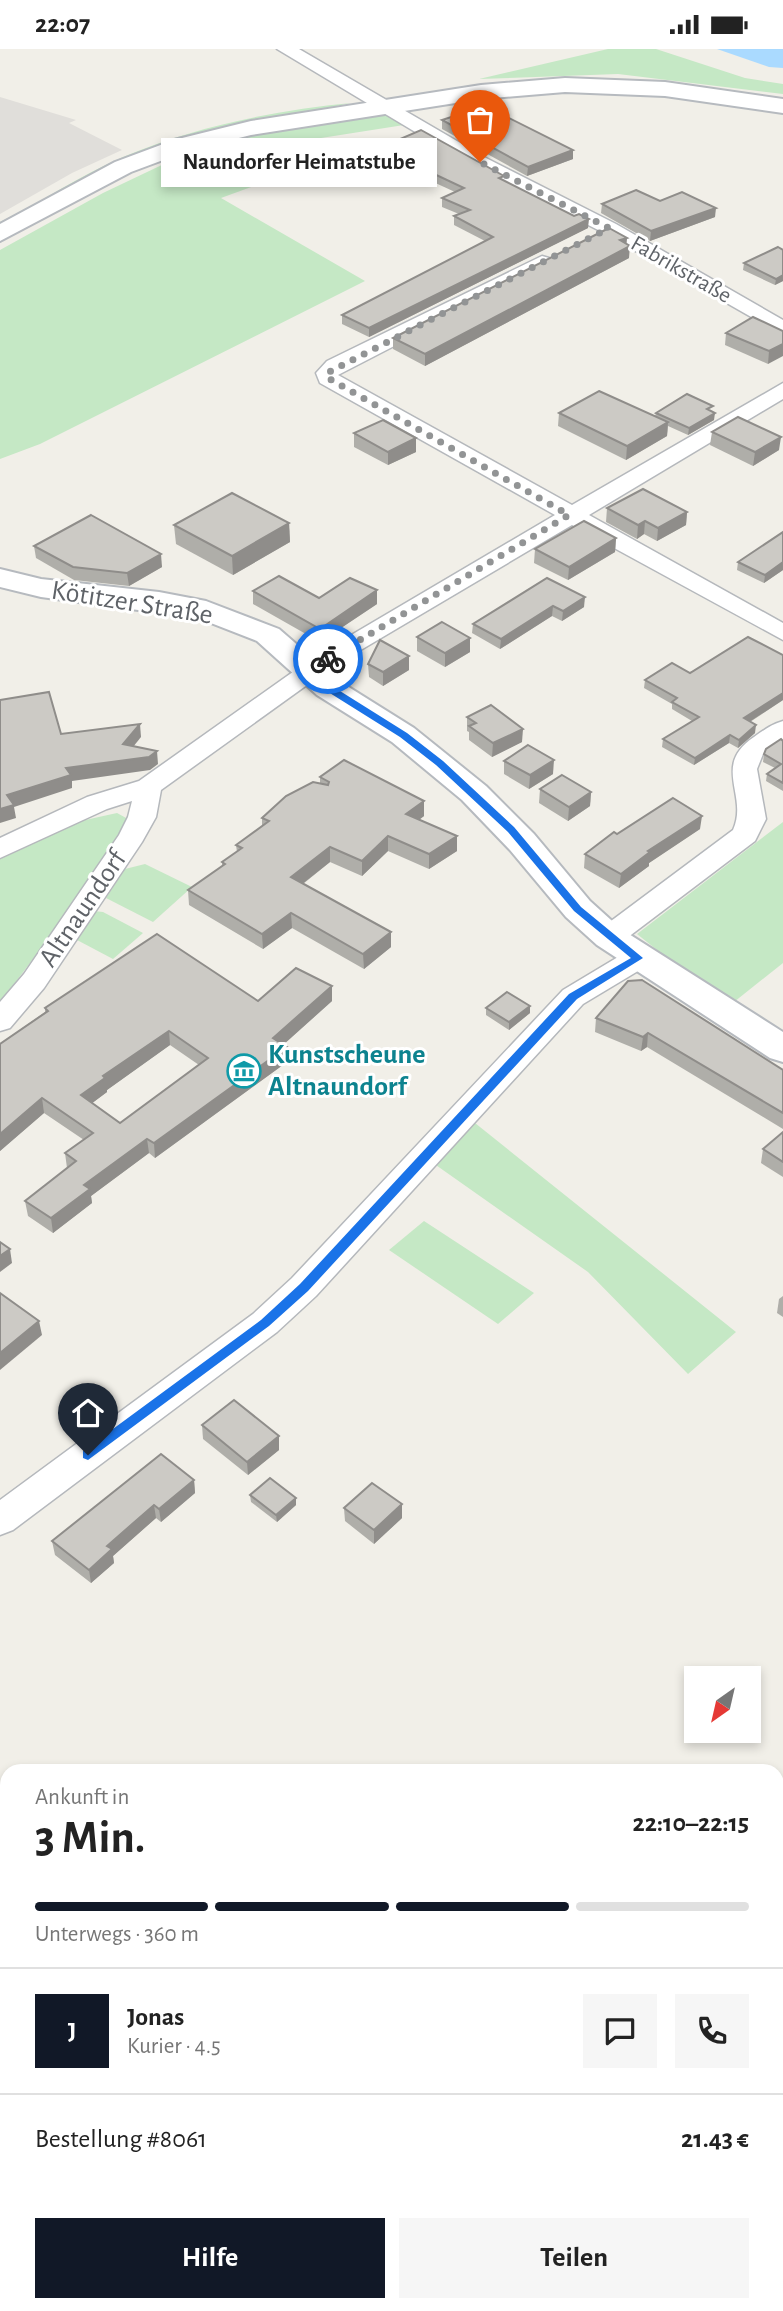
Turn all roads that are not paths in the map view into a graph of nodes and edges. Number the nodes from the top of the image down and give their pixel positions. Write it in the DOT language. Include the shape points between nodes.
graph roads {
  1 [pos="286,49"];
  2 [pos="388,106"];
  3 [pos="783,106"];
  4 [pos="609,228"];
  5 [pos="0,234"];
  6 [pos="584,241"];
  7 [pos="559,253"];
  8 [pos="783,329"];
  9 [pos="783,390"];
  10 [pos="569,515"];
  11 [pos="0,579"];
  12 [pos="783,633"];
  13 [pos="309,671"];
  14 [pos="783,729"];
  15 [pos="148,787"];
  16 [pos="0,849"];
  17 [pos="609,937"];
  18 [pos="638,958"];
  19 [pos="0,1021"];
  20 [pos="783,1049"];
  21 [pos="0,1520"];
  1 -- 2 [label="street, Fabrikstraße"];
  2 -- 3 [label="street" via="565,85 665,89"];
  2 -- 4 [label="street, Fabrikstraße" via="480,162"];
  2 -- 5 [label="street" via="251,128 182,145 122,167"];
  4 -- 6 [label="street"];
  4 -- 8 [label="street, Fabrikstraße"];
  7 -- 10 [label="street" via="327,373 328,378"];
  9 -- 10 [label="street, Altnaundorf"];
  10 -- 12 [label="street"];
  10 -- 13 [label="street, Altnaundorf"];
  11 -- 13 [label="street, Kötitzer Straße" via="41,589 206,610 268,635"];
  13 -- 15 [label="street, Altnaundorf"];
  13 -- 17 [label="street, Kötitzer Straße" via="403,735 474,793"];
  14 -- 17 [label="street" via="752,750 744,769 752,819 745,835"];
  15 -- 16 [label="street, Altnaundorf" via="97,803"];
  15 -- 19 [label="street, Altnaundorf" via="142,817 132,836 34,981"];
  17 -- 18 [label="street, Kötitzer Straße"];
  18 -- 20 [label="street, Kötitzer Straße"];
  18 -- 21 [label="street" via="573,997 304,1287 265,1323"];
}
